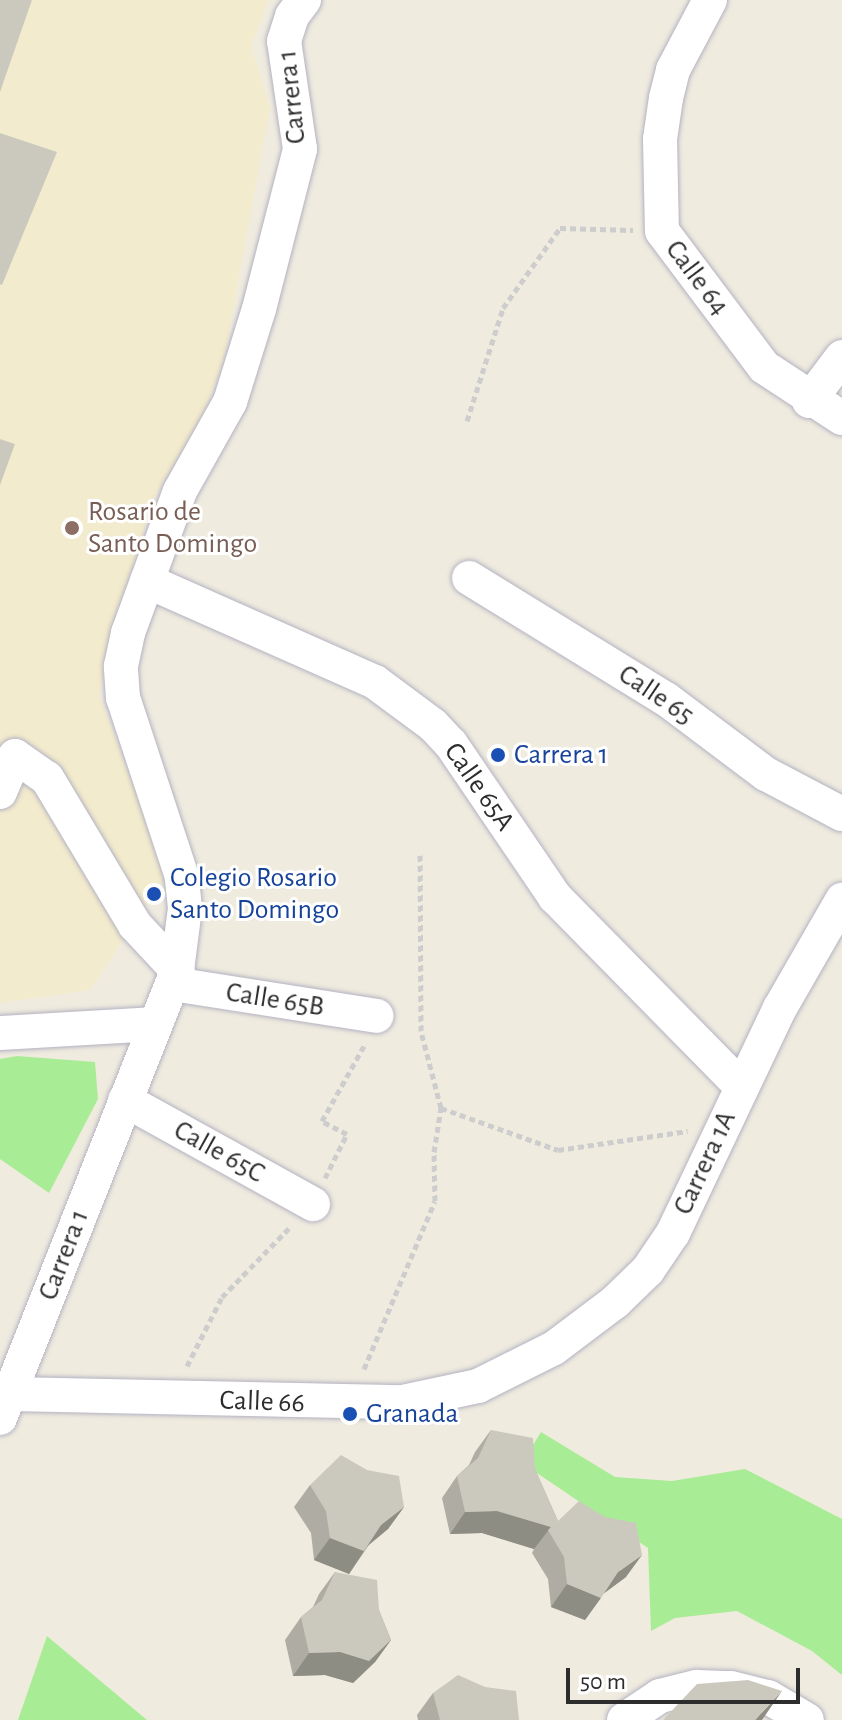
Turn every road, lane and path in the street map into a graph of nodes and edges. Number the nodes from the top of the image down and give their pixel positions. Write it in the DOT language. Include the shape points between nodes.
graph roads {
  1 [pos="304,0"];
  2 [pos="710,0"];
  3 [pos="662,231"];
  4 [pos="842,357"];
  5 [pos="809,401"];
  6 [pos="842,418"];
  7 [pos="467,421"];
  8 [pos="469,578"];
  9 [pos="147,581"];
  10 [pos="0,792"];
  11 [pos="842,814"];
  12 [pos="420,855"];
  13 [pos="842,900"];
  14 [pos="175,977"];
  15 [pos="377,1016"];
  16 [pos="156,1024"];
  17 [pos="0,1033"];
  18 [pos="741,1086"];
  19 [pos="125,1100"];
  20 [pos="441,1108"];
  21 [pos="722,1127"];
  22 [pos="313,1204"];
  23 [pos="508,1375"];
  24 [pos="349,1403"];
  25 [pos="6,1406"];
  26 [pos="628,1716"];
  27 [pos="807,1720"];
  1 -- 9 [label="street, Carrera 1" via="284,41 301,126 300,149 259,309 230,402 180,491"];
  2 -- 3 [label="street, Calle 64" via="673,70 666,98 660,139"];
  3 -- 5 [label="street, Calle 64" via="764,367"];
  3 -- 7 [label="path" via="560,228 503,308"];
  4 -- 5 [label="street"];
  5 -- 6 [label="street, Calle 64"];
  8 -- 11 [label="street, Calle 65" via="666,699 766,774"];
  9 -- 14 [label="street, Carrera 1" via="121,666 123,698 182,877 184,939"];
  9 -- 18 [label="street, Calle 65A" via="375,682 414,709 451,744 555,897"];
  10 -- 14 [label="street" via="15,756 47,778 135,925"];
  12 -- 20 [label="path" via="421,1031"];
  13 -- 18 [label="street, Carrera 1A"];
  14 -- 15 [label="street, Calle 65B"];
  14 -- 16 [label="street, Carrera 1"];
  16 -- 17 [label="street"];
  16 -- 19 [label="street, Carrera 1"];
  18 -- 21 [label="street, Carrera 1A"];
  19 -- 22 [label="street, Calle 65C"];
  19 -- 25 [label="street, Carrera 1"];
  20 -- 21 [label="path" via="558,1150"];
  20 -- 24 [label="path" via="434,1152 435,1201"];
  21 -- 23 [label="street, Carrera 1A" via="673,1233 648,1270 590,1323"];
  23 -- 24 [label="street, Calle 66" via="439,1397"];
  24 -- 25 [label="street, Calle 66"];
  26 -- 27 [label="street" via="660,1696 697,1687 768,1697"];
}
